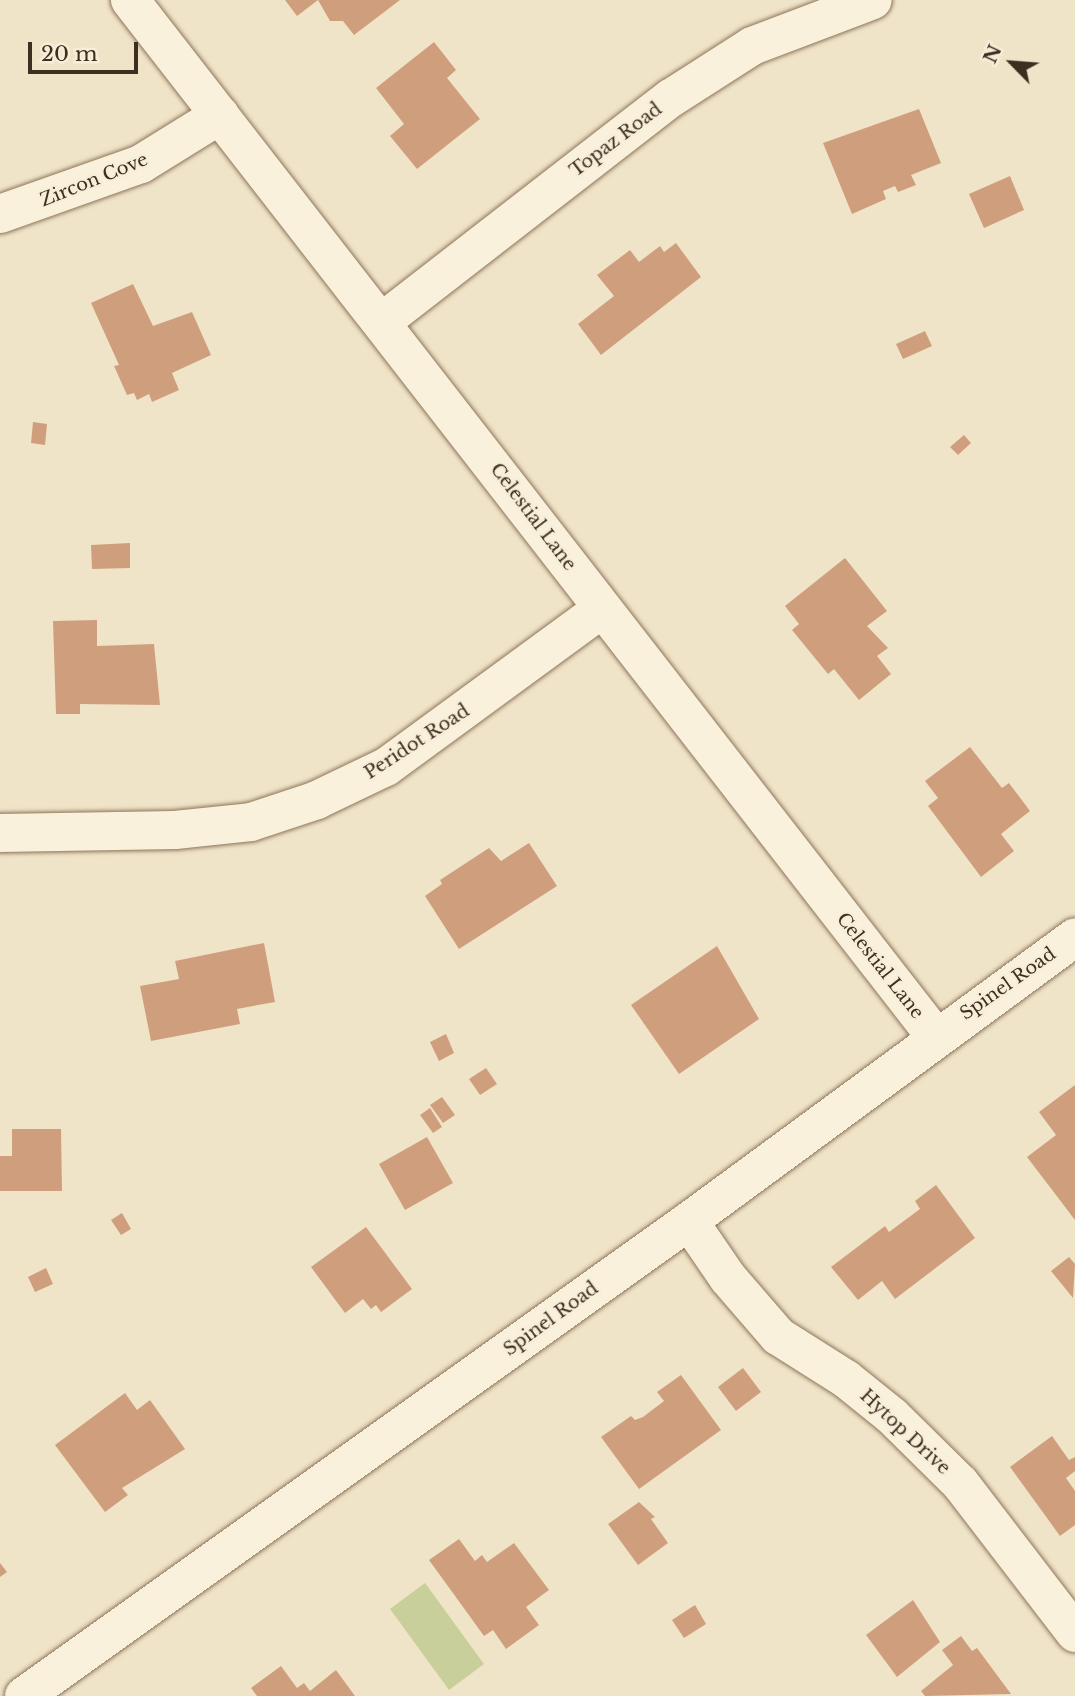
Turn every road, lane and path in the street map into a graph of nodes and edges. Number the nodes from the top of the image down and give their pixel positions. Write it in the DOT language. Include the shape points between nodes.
graph roads {
  1 [pos="130,0"];
  2 [pos="873,0"];
  3 [pos="220,116"];
  4 [pos="0,214"];
  5 [pos="383,321"];
  6 [pos="602,609"];
  7 [pos="0,833"];
  8 [pos="1075,937"];
  9 [pos="935,1036"];
  10 [pos="689,1221"];
  11 [pos="1075,1633"];
  12 [pos="24,1696"];
  1 -- 3 [label="street, Celestial Lane"];
  2 -- 5 [label="street, Topaz Road" via="752,46 671,98"];
  3 -- 4 [label="street, Zircon Cove" via="141,164"];
  3 -- 5 [label="street, Celestial Lane"];
  5 -- 6 [label="street, Celestial Lane"];
  6 -- 7 [label="street, Peridot Road" via="386,767 317,800 251,822 175,830"];
  6 -- 9 [label="street, Celestial Lane"];
  8 -- 9 [label="street, Spinel Road"];
  9 -- 10 [label="street, Spinel Road"];
  10 -- 11 [label="street, Hytop Drive" via="778,1336 892,1416 960,1483"];
  10 -- 12 [label="street, Spinel Road"];
}
